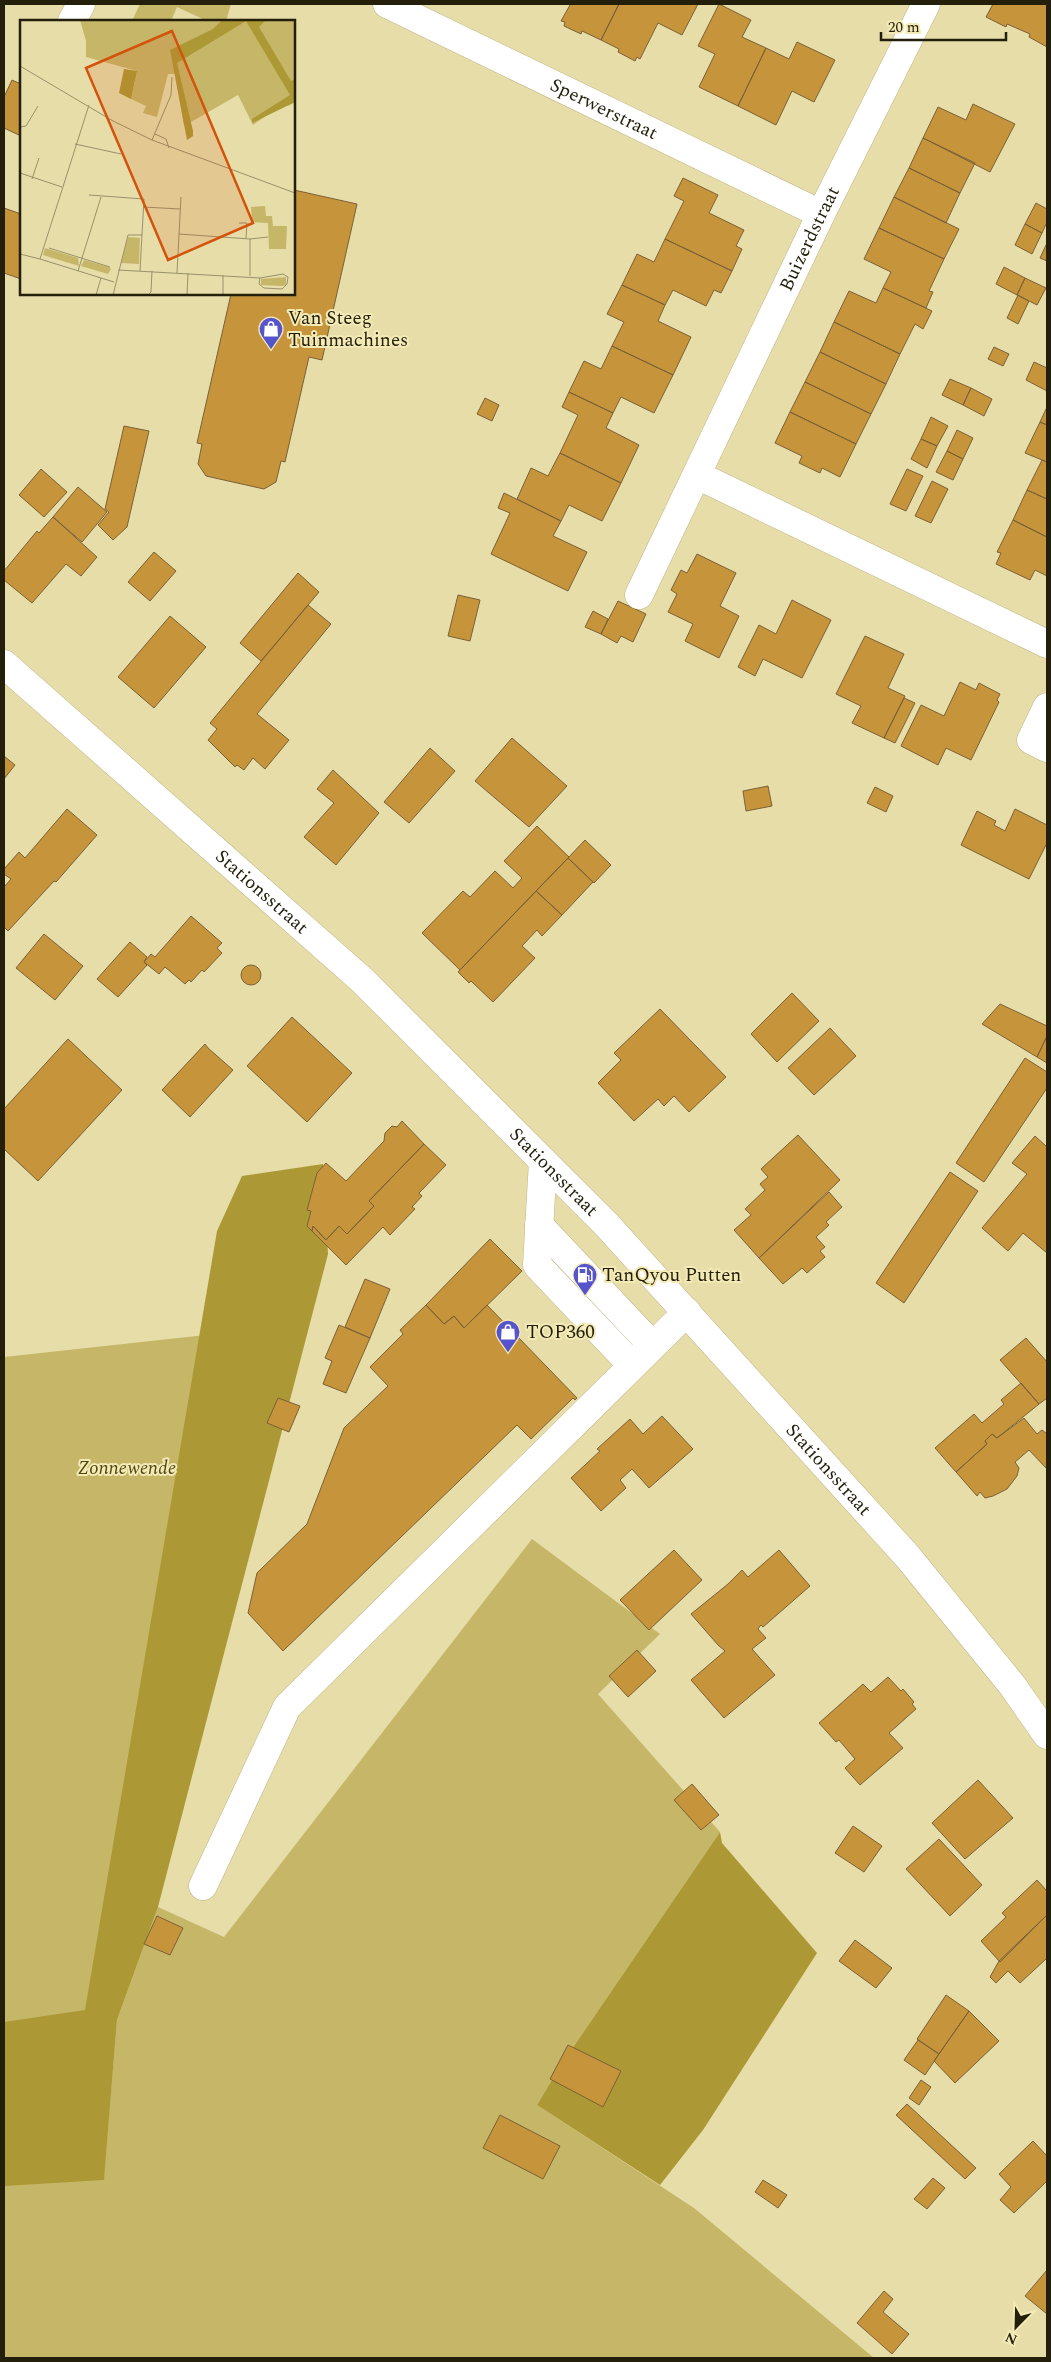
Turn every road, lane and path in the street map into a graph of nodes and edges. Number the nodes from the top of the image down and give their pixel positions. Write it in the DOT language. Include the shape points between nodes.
graph roads {
  1 [pos="81,4"];
  2 [pos="387,4"];
  3 [pos="926,4"];
  4 [pos="73,20"];
  5 [pos="821,214"];
  6 [pos="698,475"];
  7 [pos="639,595"];
  8 [pos="1047,644"];
  9 [pos="4,664"];
  10 [pos="1047,707"];
  11 [pos="1039,744"];
  12 [pos="542,1161"];
  13 [pos="539,1225"];
  14 [pos="687,1312"];
  15 [pos="652,1345"];
  16 [pos="632,1365"];
  17 [pos="1047,1735"];
  18 [pos="203,1886"];
  1 -- 4 [label="street"];
  2 -- 5 [label="street, Sperwerstraat"];
  3 -- 5 [label="street, Buizerdstraat"];
  5 -- 6 [label="street, Buizerdstraat"];
  6 -- 7 [label="street, Buizerdstraat"];
  6 -- 8 [label="street"];
  9 -- 12 [label="street, Stationsstraat" via="362,980"];
  10 -- 11 [label="street"];
  12 -- 13 [label="street"];
  12 -- 14 [label="street, Stationsstraat" via="606,1224"];
  13 -- 15 [label="street"];
  13 -- 16 [label="street" via="537,1265"];
  14 -- 15 [label="street"];
  14 -- 17 [label="street, Stationsstraat" via="908,1557 1012,1685"];
  15 -- 16 [label="street"];
  16 -- 18 [label="street" via="287,1707"];
}
